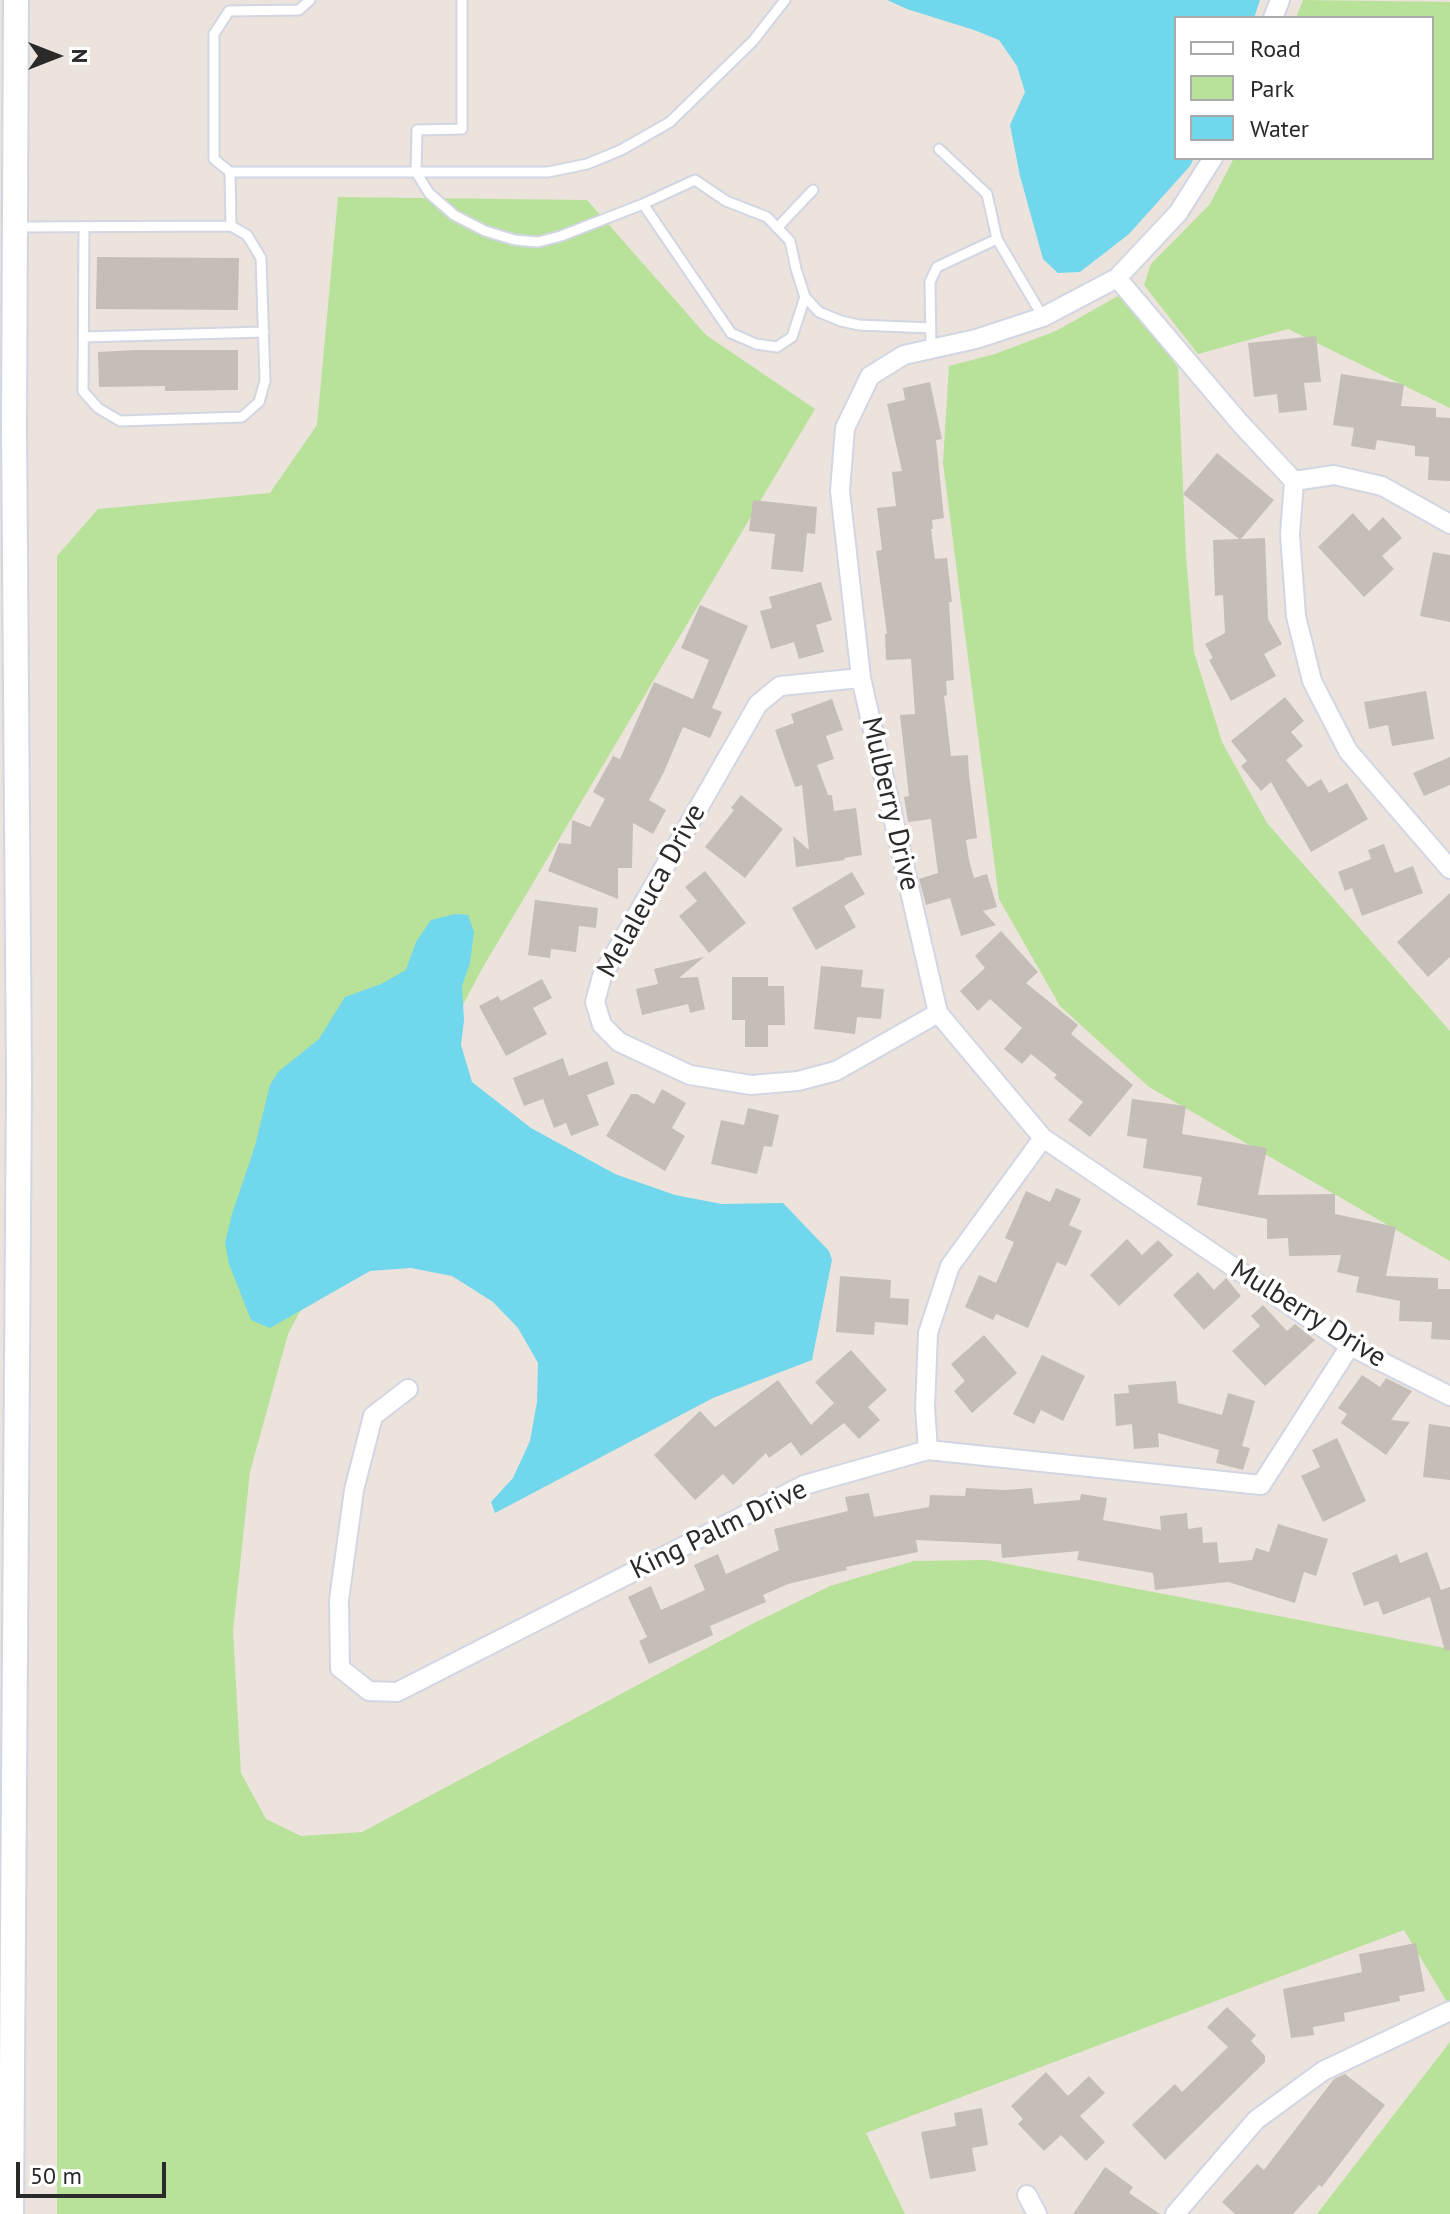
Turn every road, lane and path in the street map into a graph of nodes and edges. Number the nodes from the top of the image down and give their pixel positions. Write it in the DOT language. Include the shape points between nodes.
graph roads {
  1 [pos="16,0"];
  2 [pos="310,0"];
  3 [pos="462,0"];
  4 [pos="785,0"];
  5 [pos="939,149"];
  6 [pos="7,155"];
  7 [pos="1212,160"];
  8 [pos="230,172"];
  9 [pos="416,172"];
  10 [pos="813,190"];
  11 [pos="643,204"];
  12 [pos="231,226"];
  13 [pos="15,227"];
  14 [pos="84,227"];
  15 [pos="777,228"];
  16 [pos="997,239"];
  17 [pos="1117,278"];
  18 [pos="805,297"];
  19 [pos="1043,317"];
  20 [pos="931,328"];
  21 [pos="264,332"];
  22 [pos="83,337"];
  23 [pos="931,349"];
  24 [pos="1294,481"];
  25 [pos="1450,524"];
  26 [pos="7,647"];
  27 [pos="861,678"];
  28 [pos="1450,869"];
  29 [pos="938,1013"];
  30 [pos="1043,1138"];
  31 [pos="1350,1346"];
  32 [pos="408,1389"];
  33 [pos="1450,1396"];
  34 [pos="928,1450"];
  35 [pos="8,1810"];
  36 [pos="1450,2011"];
  37 [pos="1027,2195"];
  38 [pos="11,2214"];
  39 [pos="1037,2214"];
  40 [pos="1175,2214"];
  1 -- 6 [label="street"];
  2 -- 8 [label="lane" via="299,10 229,11 214,34 214,159"];
  3 -- 9 [label="lane" via="462,129 417,130"];
  4 -- 9 [label="lane" via="753,41 670,122 621,150 548,172"];
  5 -- 16 [label="lane" via="987,194"];
  6 -- 13 [label="street"];
  7 -- 17 [label="street, Mulberry Drive" via="1178,213"];
  8 -- 9 [label="lane"];
  8 -- 12 [label="lane"];
  9 -- 11 [label="lane" via="429,193 454,215 515,240 561,236"];
  10 -- 15 [label="lane"];
  11 -- 15 [label="lane" via="695,180 726,201 767,217"];
  11 -- 18 [label="lane" via="731,333 777,347 792,337"];
  12 -- 14 [label="lane"];
  12 -- 21 [label="lane" via="247,235 261,258"];
  13 -- 14 [label="lane"];
  13 -- 26 [label="street"];
  14 -- 22 [label="lane"];
  15 -- 18 [label="lane" via="790,241"];
  16 -- 19 [label="lane"];
  16 -- 20 [label="lane" via="937,267 930,282"];
  17 -- 19 [label="street, Mulberry Drive"];
  17 -- 24 [label="street"];
  18 -- 20 [label="lane" via="819,312 841,321"];
  19 -- 23 [label="street, Mulberry Drive"];
  20 -- 23 [label="lane"];
  21 -- 22 [label="lane"];
  21 -- 22 [label="lane" via="265,381 259,402 242,417 166,420 120,421 98,408 83,391"];
  23 -- 27 [label="street, Mulberry Drive" via="904,355 870,376 845,428 840,491"];
  24 -- 25 [label="street" via="1334,475 1382,486"];
  24 -- 28 [label="street" via="1290,535 1296,616 1312,681 1348,751"];
  26 -- 35 [label="street" via="13,910"];
  27 -- 29 [label="street, Mulberry Drive"];
  27 -- 29 [label="street, Melaleuca Drive" via="780,686 758,704 602,976 595,1002 602,1025 619,1042 690,1075 751,1085 836,1071"];
  29 -- 30 [label="street, Mulberry Drive"];
  30 -- 31 [label="street, Mulberry Drive"];
  30 -- 34 [label="street" via="950,1266 928,1333"];
  31 -- 33 [label="street, Mulberry Drive"];
  31 -- 34 [label="street, King Palm Drive" via="1261,1485"];
  32 -- 34 [label="street, King Palm Drive" via="373,1416 354,1490 339,1600 340,1668 369,1691 397,1692 804,1485"];
  35 -- 38 [label="street"];
  36 -- 40 [label="street" via="1323,2071 1256,2120"];
  37 -- 39 [label="street"];
}
